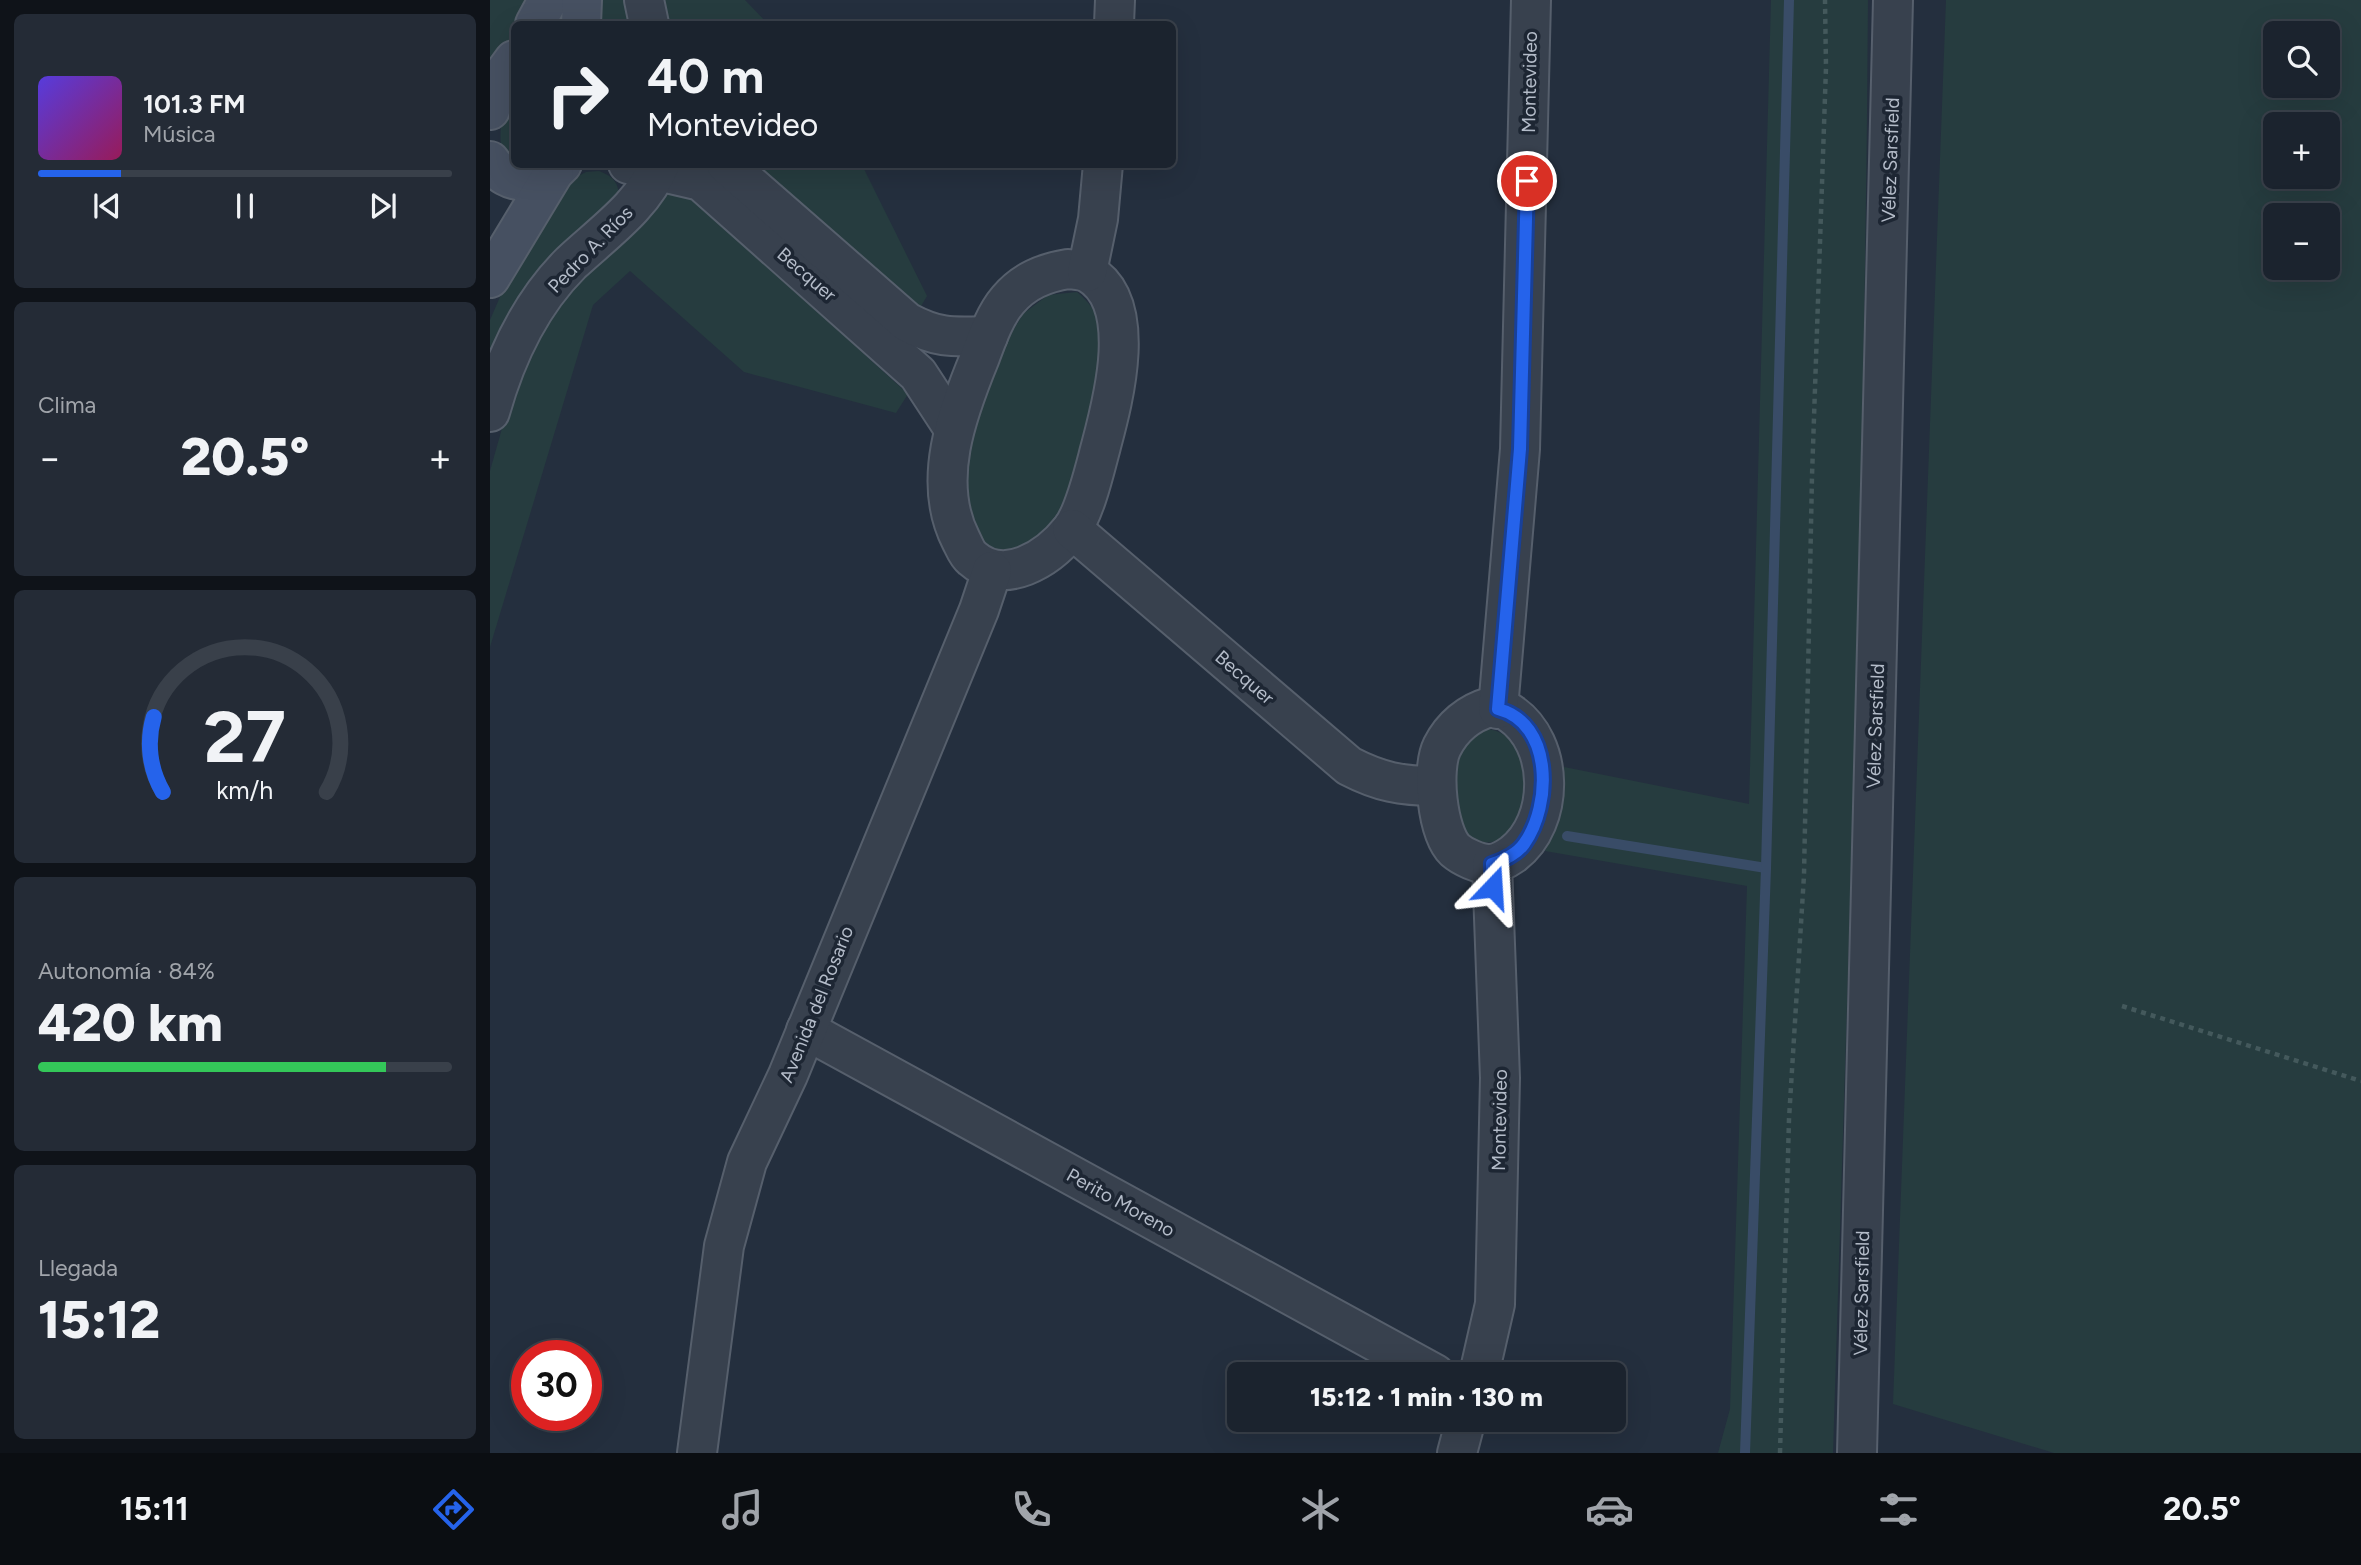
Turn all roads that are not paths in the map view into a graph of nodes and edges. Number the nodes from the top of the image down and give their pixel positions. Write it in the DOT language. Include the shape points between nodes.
graph roads {
  1 [pos="548,0"];
  2 [pos="582,0"];
  3 [pos="644,0"];
  4 [pos="1115,0"];
  5 [pos="1531,0"];
  6 [pos="1893,0"];
  7 [pos="538,21"];
  8 [pos="581,21"];
  9 [pos="648,21"];
  10 [pos="1114,21"];
  11 [pos="511,64"];
  12 [pos="490,110"];
  13 [pos="490,161"];
  14 [pos="560,168"];
  15 [pos="560,168"];
  16 [pos="649,168"];
  17 [pos="653,168"];
  18 [pos="731,168"];
  19 [pos="1103,168"];
  20 [pos="1087,272"];
  21 [pos="490,278"];
  22 [pos="988,336"];
  23 [pos="490,412"];
  24 [pos="954,429"];
  25 [pos="1072,529"];
  26 [pos="992,571"];
  27 [pos="1498,709"];
  28 [pos="1436,786"];
  29 [pos="1492,864"];
  30 [pos="806,1030"];
  31 [pos="1413,1362"];
  32 [pos="1482,1362"];
  33 [pos="1463,1432"];
  34 [pos="697,1453"];
  35 [pos="1457,1453"];
  36 [pos="1857,1453"];
  1 -- 7 [label="main road"];
  2 -- 8 [label="main road"];
  3 -- 9 [label="street"];
  4 -- 10 [label="street"];
  5 -- 27 [label="street, Montevideo" via="1520,449"];
  6 -- 36 [label="street, Vélez Sarsfield"];
  11 -- 12 [label="main road" via="500,79"];
  13 -- 14 [label="main road" via="500,173 524,181 543,179"];
  15 -- 21 [label="main road"];
  16 -- 23 [label="street, Pedro A. Ríos" via="646,189 569,265 531,314 500,378"];
  17 -- 24 [label="street, Becquer" via="701,181 918,374"];
  18 -- 22 [label="street, Becquer" via="907,321 928,333"];
  19 -- 20 [label="street"];
  20 -- 22 [label="street" via="1048,272 1028,282 1008,300"];
  20 -- 25 [label="street" via="1101,283 1114,304 1117,376 1091,485"];
  22 -- 24 [label="street"];
  24 -- 26 [label="street" via="948,491 954,526 970,557"];
  25 -- 26 [label="street" via="1040,558 1014,570"];
  25 -- 28 [label="street, Becquer" via="1349,766 1395,784"];
  26 -- 30 [label="street, Avenida del Rosario"];
  27 -- 28 [label="street" via="1473,712 1453,730 1441,749"];
  27 -- 29 [label="street" via="1509,712 1535,741 1544,796 1538,821 1523,846"];
  28 -- 29 [label="street" via="1440,816 1454,849 1467,858"];
  29 -- 32 [label="street, Montevideo" via="1500,1078 1495,1304"];
  30 -- 31 [label="street, Perito Moreno"];
  30 -- 34 [label="street, Avenida del Rosario" via="747,1162 724,1246"];
  33 -- 35 [label="street"];
}
